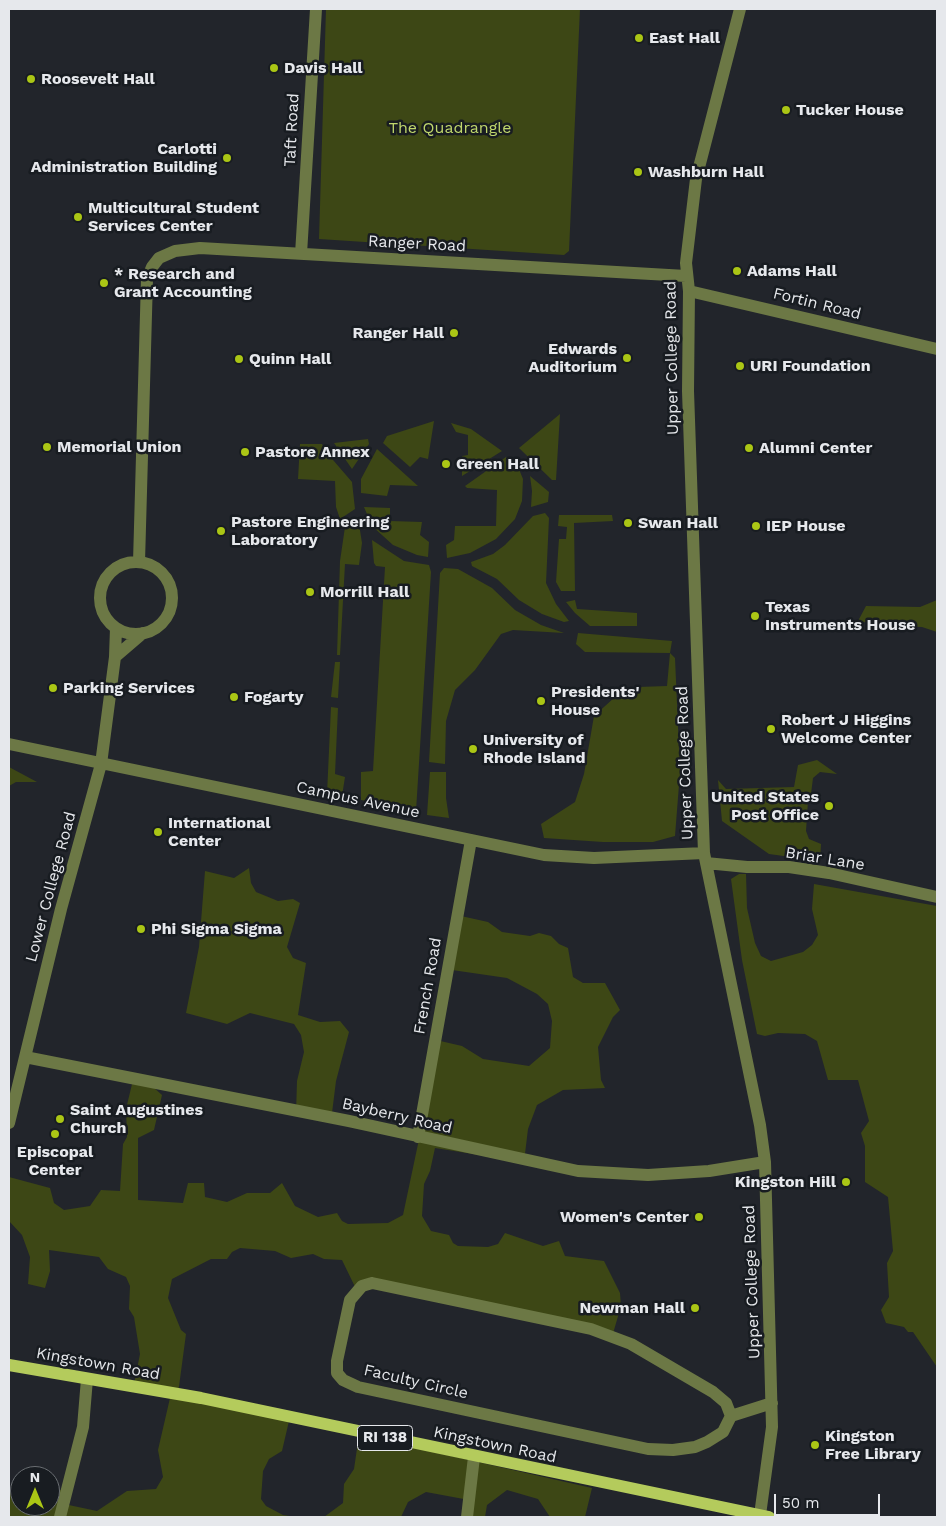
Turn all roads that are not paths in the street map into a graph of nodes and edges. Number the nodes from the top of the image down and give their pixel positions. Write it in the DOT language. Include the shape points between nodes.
graph roads {
  1 [pos="316,9"];
  2 [pos="740,9"];
  3 [pos="301,254"];
  4 [pos="686,276"];
  5 [pos="689,291"];
  6 [pos="937,349"];
  7 [pos="139,562"];
  8 [pos="116,628"];
  9 [pos="143,633"];
  10 [pos="115,657"];
  11 [pos="9,744"];
  12 [pos="101,764"];
  13 [pos="471,840"];
  14 [pos="705,858"];
  15 [pos="937,897"];
  16 [pos="25,1057"];
  17 [pos="9,1123"];
  18 [pos="418,1137"];
  19 [pos="765,1162"];
  20 [pos="9,1365"];
  21 [pos="87,1378"];
  22 [pos="772,1403"];
  23 [pos="731,1416"];
  24 [pos="474,1457"];
  25 [pos="764,1516"];
  26 [pos="60,1517"];
  27 [pos="467,1517"];
  1 -- 3 [label="street, Taft Road"];
  2 -- 4 [label="street, Upper College Road" via="696,179"];
  3 -- 4 [label="street, Ranger Road"];
  3 -- 7 [label="street, Ranger Road" via="200,248 175,251 159,258 152,267 147,279"];
  4 -- 5 [label="street, Upper College Road"];
  5 -- 6 [label="street, Fortin Road"];
  5 -- 14 [label="street, Upper College Road" via="688,391"];
  7 -- 8 [label="street" via="122,565 102,585 102,609"];
  7 -- 9 [label="street" via="161,573 172,596 169,613 164,620"];
  8 -- 9 [label="street"];
  8 -- 10 [label="street, Lower College Road"];
  9 -- 10 [label="street"];
  10 -- 12 [label="street, Lower College Road"];
  11 -- 12 [label="street, Campus Avenue"];
  12 -- 13 [label="street, Campus Avenue"];
  12 -- 16 [label="street, Lower College Road"];
  13 -- 14 [label="street, Campus Avenue" via="544,855"];
  13 -- 18 [label="street, French Road"];
  14 -- 15 [label="street, Briar Lane" via="747,867 789,867 829,873"];
  14 -- 19 [label="street, Upper College Road"];
  16 -- 17 [label="street, Lower College Road"];
  16 -- 18 [label="street, Bayberry Road"];
  18 -- 19 [label="street, Bayberry Road" via="578,1171 648,1175 709,1171"];
  19 -- 22 [label="street, Upper College Road"];
  20 -- 21 [label="main road, Kingstown Road / RI 138"];
  21 -- 24 [label="main road, Kingstown Road / RI 138" via="201,1398"];
  21 -- 26 [label="street" via="83,1427"];
  22 -- 23 [label="street"];
  22 -- 25 [label="street, Upper College Road"];
  23 -- 23 [label="street, Faculty Circle" via="726,1403 713,1392 631,1344 592,1329 372,1283 362,1286 350,1300 337,1373 358,1387 648,1450 695,1447 723,1432"];
  24 -- 25 [label="main road, Kingstown Road / RI 138"];
  24 -- 27 [label="street"];
}
